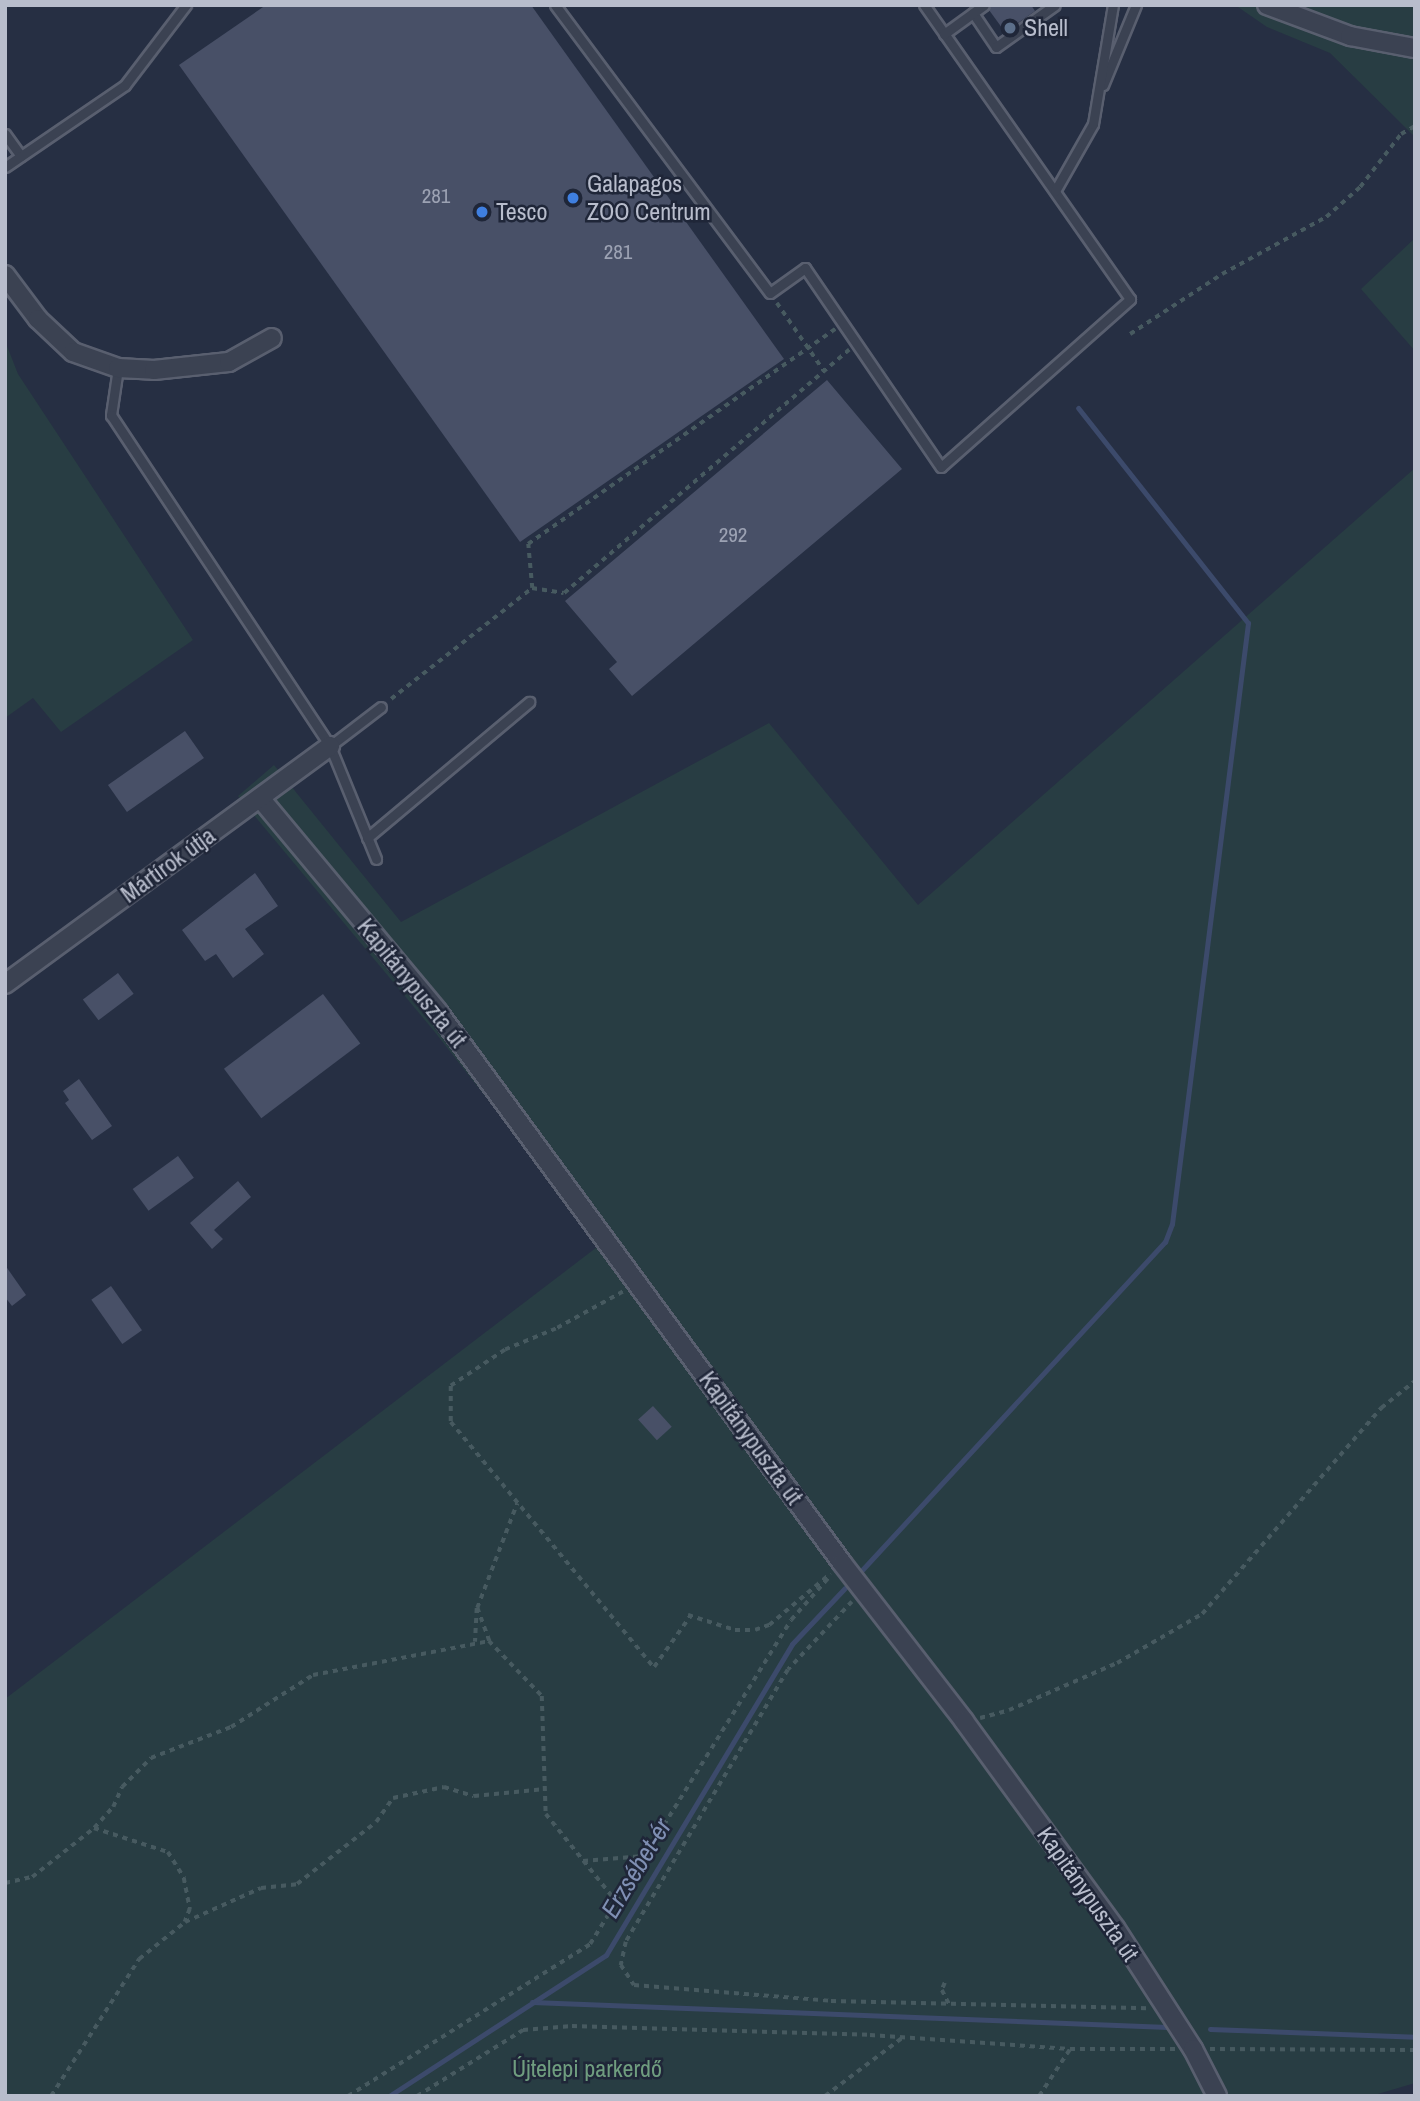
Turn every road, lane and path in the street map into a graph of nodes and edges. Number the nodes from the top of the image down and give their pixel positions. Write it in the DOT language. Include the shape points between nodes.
graph roads {
  1 [pos="186,5"];
  2 [pos="555,5"];
  3 [pos="924,5"];
  4 [pos="984,5"];
  5 [pos="1055,5"];
  6 [pos="1113,5"];
  7 [pos="1136,5"];
  8 [pos="1268,5"];
  9 [pos="1297,11"];
  10 [pos="973,13"];
  11 [pos="944,34"];
  12 [pos="1415,48"];
  13 [pos="1101,90"];
  14 [pos="1415,125"];
  15 [pos="5,134"];
  16 [pos="21,156"];
  17 [pos="5,167"];
  18 [pos="1055,191"];
  19 [pos="5,275"];
  20 [pos="769,293"];
  21 [pos="843,324"];
  22 [pos="1130,334"];
  23 [pos="272,338"];
  24 [pos="856,343"];
  25 [pos="808,348"];
  26 [pos="118,368"];
  27 [pos="824,371"];
  28 [pos="532,588"];
  29 [pos="529,702"];
  30 [pos="381,707"];
  31 [pos="330,746"];
  32 [pos="260,798"];
  33 [pos="367,838"];
  34 [pos="376,859"];
  35 [pos="5,984"];
  36 [pos="637,1284"];
  37 [pos="1415,1381"];
  38 [pos="517,1503"];
  39 [pos="842,1563"];
  40 [pos="864,1592"];
  41 [pos="477,1608"];
  42 [pos="489,1641"];
  43 [pos="475,1642"];
  44 [pos="964,1721"];
  45 [pos="545,1789"];
  46 [pos="94,1828"];
  47 [pos="644,1856"];
  48 [pos="583,1861"];
  49 [pos="5,1883"];
  50 [pos="616,1901"];
  51 [pos="185,1923"];
  52 [pos="945,1983"];
  53 [pos="949,2004"];
  54 [pos="1166,2008"];
  55 [pos="903,2037"];
  56 [pos="1070,2049"];
  57 [pos="1193,2049"];
  58 [pos="1415,2050"];
  59 [pos="51,2096"];
  60 [pos="348,2096"];
  61 [pos="417,2096"];
  62 [pos="825,2096"];
  63 [pos="1039,2096"];
  64 [pos="1217,2096"];
  1 -- 16 [label="lane" via="125,85"];
  2 -- 20 [label="lane"];
  3 -- 11 [label="lane"];
  4 -- 10 [label="lane"];
  5 -- 10 [label="lane" via="996,47"];
  6 -- 13 [label="lane"];
  7 -- 13 [label="lane"];
  8 -- 9 [label="street"];
  9 -- 12 [label="street" via="1350,36"];
  10 -- 11 [label="lane"];
  11 -- 18 [label="lane"];
  13 -- 18 [label="lane" via="1085,143"];
  14 -- 22 [label="path" via="1401,134 1360,187 1326,217 1222,274"];
  15 -- 16 [label="lane"];
  16 -- 17 [label="lane"];
  18 -- 24 [label="lane" via="1130,299 941,467"];
  19 -- 26 [label="street" via="38,319 73,352"];
  20 -- 21 [label="lane" via="805,268"];
  20 -- 25 [label="path"];
  21 -- 24 [label="lane"];
  21 -- 25 [label="path"];
  23 -- 26 [label="street" via="229,362 153,370"];
  24 -- 27 [label="path"];
  25 -- 27 [label="path"];
  25 -- 28 [label="path" via="528,544"];
  26 -- 31 [label="lane" via="111,415"];
  27 -- 28 [label="path" via="564,593"];
  28 -- 30 [label="path"];
  29 -- 33 [label="lane"];
  30 -- 31 [label="lane"];
  31 -- 32 [label="street, Mártírok útja"];
  31 -- 33 [label="lane"];
  32 -- 35 [label="street, Mártírok útja"];
  32 -- 36 [label="street, Kapitánypuszta út" via="438,1012"];
  33 -- 34 [label="lane"];
  36 -- 38 [label="path" via="556,1329 505,1350 451,1386 451,1422"];
  36 -- 39 [label="street, Kapitánypuszta út"];
  37 -- 44 [label="path" via="1381,1408 1202,1614 1117,1663 1009,1710"];
  38 -- 39 [label="path" via="654,1667 689,1615 735,1630 762,1627"];
  38 -- 41 [label="path"];
  39 -- 40 [label="street, Kapitánypuszta út"];
  39 -- 47 [label="path" via="791,1620"];
  40 -- 44 [label="street, Kapitánypuszta út"];
  40 -- 53 [label="path" via="788,1670 626,1942 621,1965 634,1985 831,2001"];
  41 -- 42 [label="path"];
  41 -- 43 [label="path"];
  42 -- 43 [label="path"];
  42 -- 45 [label="path" via="542,1696"];
  43 -- 46 [label="path" via="313,1675 231,1727 151,1758 122,1787 113,1807"];
  44 -- 54 [label="street, Kapitánypuszta út" via="1115,1928"];
  45 -- 48 [label="path" via="546,1814"];
  45 -- 51 [label="path" via="474,1796 444,1787 393,1798 376,1822 297,1884 261,1888"];
  46 -- 49 [label="path" via="32,1877"];
  46 -- 51 [label="path" via="168,1853 184,1878 190,1909"];
  47 -- 48 [label="path"];
  47 -- 50 [label="path"];
  48 -- 50 [label="path"];
  50 -- 60 [label="path" via="590,1944"];
  51 -- 59 [label="path" via="139,1959"];
  52 -- 53 [label="path" via="942,1990"];
  53 -- 54 [label="path"];
  54 -- 57 [label="street, Kapitánypuszta út"];
  55 -- 56 [label="path"];
  55 -- 61 [label="path" via="572,2026 523,2030"];
  55 -- 62 [label="path"];
  56 -- 57 [label="path"];
  56 -- 63 [label="path"];
  57 -- 58 [label="path"];
  57 -- 64 [label="street, Kapitánypuszta út"];
}
